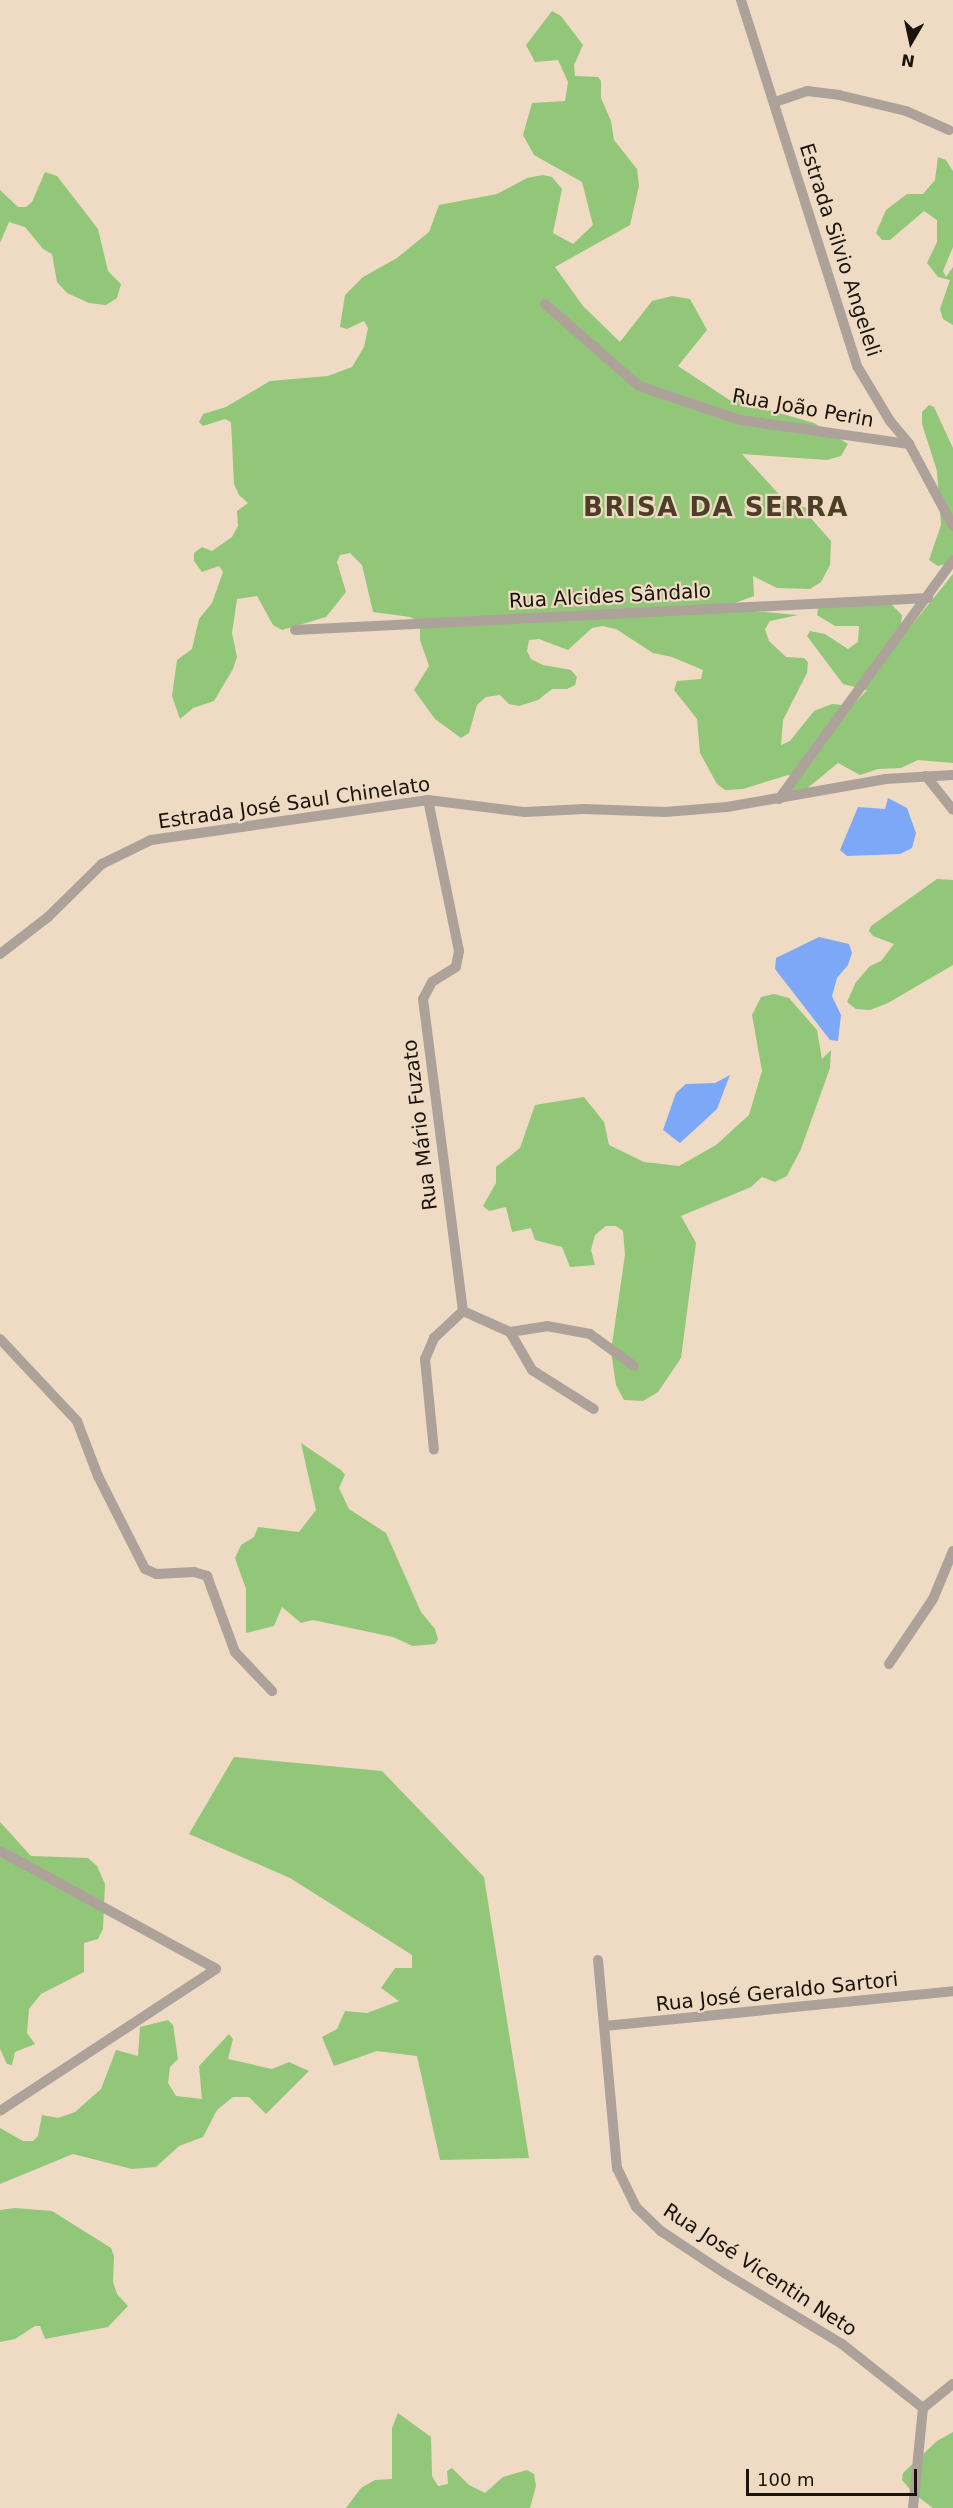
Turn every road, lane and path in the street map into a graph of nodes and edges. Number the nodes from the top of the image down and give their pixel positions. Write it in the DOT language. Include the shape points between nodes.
graph roads {
  1 [pos="741,0"];
  2 [pos="775,102"];
  3 [pos="949,130"];
  4 [pos="545,304"];
  5 [pos="909,444"];
  6 [pos="953,526"];
  7 [pos="953,561"];
  8 [pos="950,574"];
  9 [pos="928,598"];
  10 [pos="295,630"];
  11 [pos="953,775"];
  12 [pos="926,776"];
  13 [pos="779,799"];
  14 [pos="428,800"];
  15 [pos="953,810"];
  16 [pos="0,954"];
  17 [pos="463,1311"];
  18 [pos="510,1332"];
  19 [pos="0,1339"];
  20 [pos="634,1366"];
  21 [pos="594,1408"];
  22 [pos="434,1450"];
  23 [pos="953,1551"];
  24 [pos="890,1664"];
  25 [pos="272,1691"];
  26 [pos="0,1851"];
  27 [pos="598,1960"];
  28 [pos="953,1990"];
  29 [pos="605,2026"];
  30 [pos="0,2111"];
  31 [pos="953,2384"];
  32 [pos="923,2408"];
  33 [pos="913,2508"];
  1 -- 2 [label="street, Estrada Silvio Angeleli"];
  2 -- 3 [label="street" via="807,91 838,94 906,111"];
  2 -- 5 [label="street, Estrada Silvio Angeleli" via="806,213 857,366"];
  4 -- 5 [label="street, Rua João Perin" via="639,386 740,420"];
  5 -- 6 [label="street, Estrada Silvio Angeleli"];
  7 -- 8 [label="street"];
  8 -- 9 [label="street"];
  9 -- 10 [label="street, Rua Alcides Sândalo"];
  9 -- 13 [label="street"];
  11 -- 12 [label="street, Estrada José Saul Chinelato"];
  12 -- 13 [label="street, Estrada José Saul Chinelato" via="885,779"];
  12 -- 15 [label="street"];
  13 -- 14 [label="street, Estrada José Saul Chinelato" via="665,812 525,812"];
  14 -- 16 [label="street, Estrada José Saul Chinelato" via="151,840 102,864 48,917"];
  14 -- 17 [label="street, Rua Mário Fuzato" via="459,951 456,967 432,982 423,999"];
  17 -- 18 [label="street"];
  17 -- 22 [label="street" via="434,1338 425,1359"];
  18 -- 20 [label="street" via="547,1326 590,1334"];
  18 -- 21 [label="street" via="532,1370"];
  19 -- 25 [label="street" via="77,1421 98,1476 145,1569 157,1574 194,1572 207,1576 235,1652"];
  23 -- 24 [label="street" via="933,1599"];
  26 -- 30 [label="street" via="216,1969"];
  27 -- 29 [label="street, Rua José Vicentin Neto"];
  28 -- 29 [label="street, Rua José Geraldo Sartori"];
  29 -- 32 [label="street, Rua José Vicentin Neto" via="617,2168 636,2207 661,2231 842,2344"];
  31 -- 32 [label="street"];
  32 -- 33 [label="street"];
}
